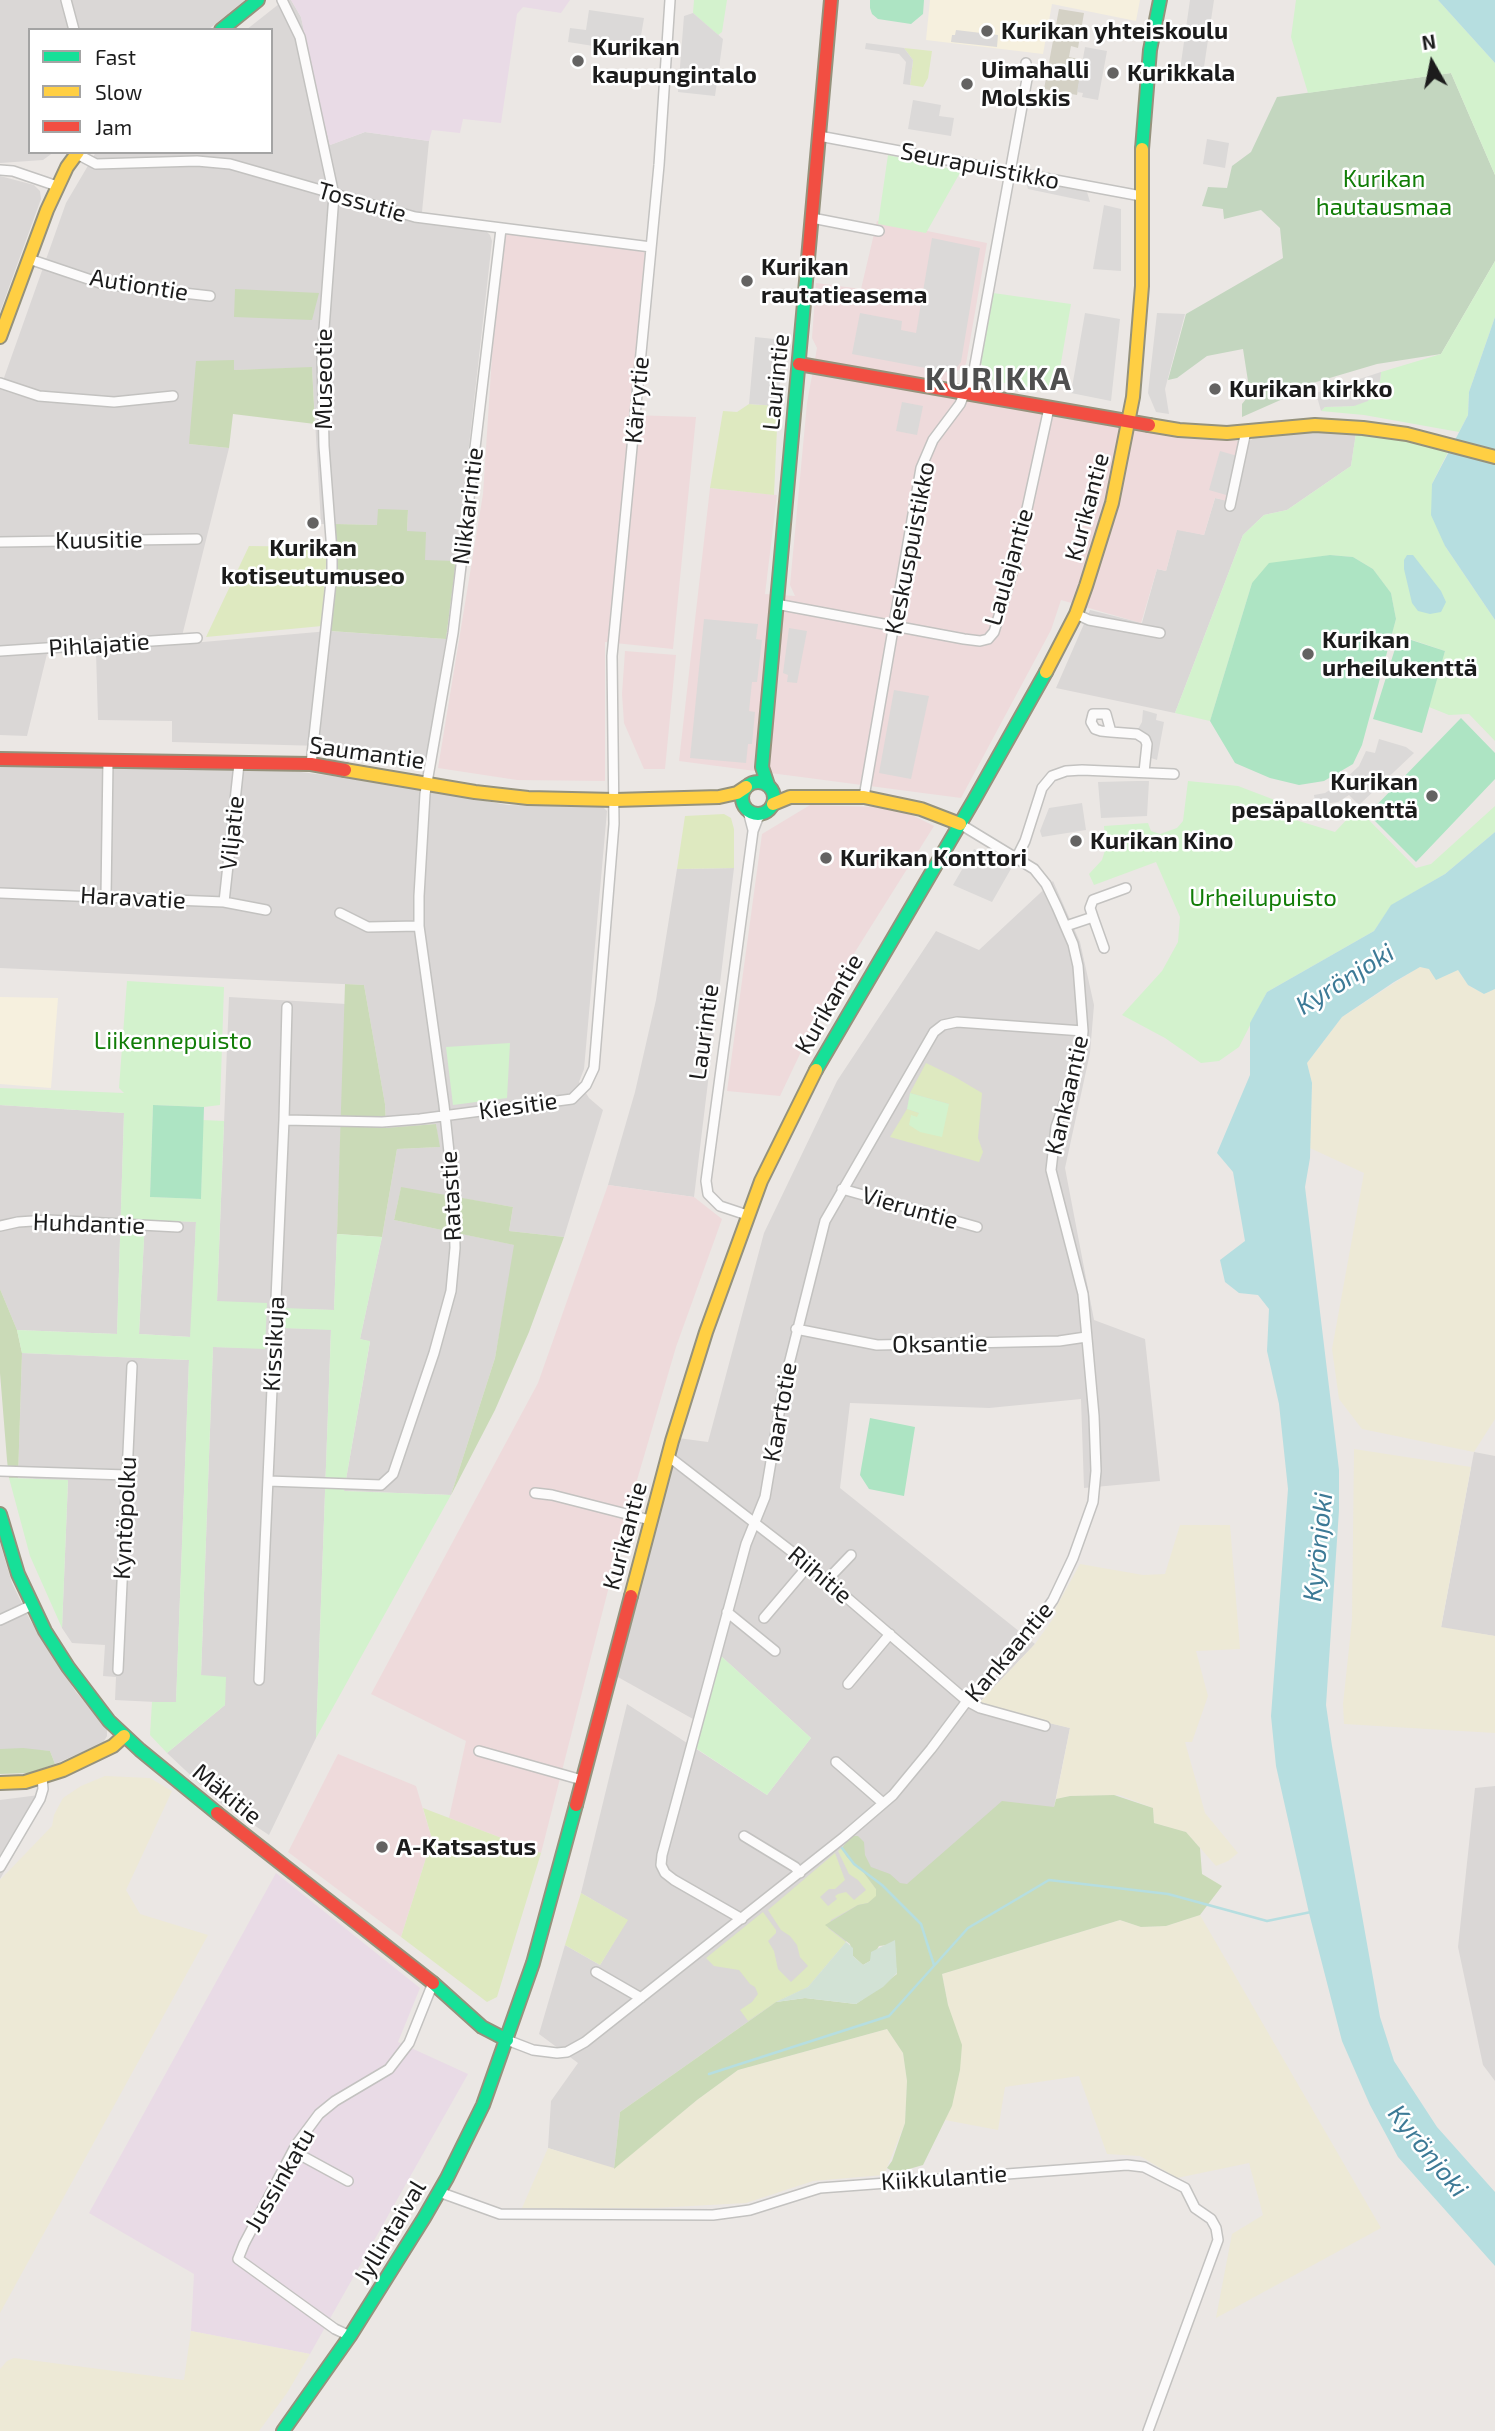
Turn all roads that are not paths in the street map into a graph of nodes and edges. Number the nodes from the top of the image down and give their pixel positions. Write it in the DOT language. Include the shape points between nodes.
graph roads {
  1 [pos="66,0"];
  2 [pos="258,0"];
  3 [pos="282,0"];
  4 [pos="670,0"];
  5 [pos="831,0"];
  6 [pos="1160,0"];
  7 [pos="73,28"];
  8 [pos="223,28"];
  9 [pos="1026,63"];
  10 [pos="819,136"];
  11 [pos="76,154"];
  12 [pos="79,154"];
  13 [pos="0,170"];
  14 [pos="1011,172"];
  15 [pos="57,186"];
  16 [pos="334,195"];
  17 [pos="1141,196"];
  18 [pos="812,218"];
  19 [pos="501,229"];
  20 [pos="879,231"];
  21 [pos="651,247"];
  22 [pos="29,259"];
  23 [pos="210,296"];
  24 [pos="0,337"];
  25 [pos="799,364"];
  26 [pos="0,383"];
  27 [pos="965,394"];
  28 [pos="173,396"];
  29 [pos="1049,408"];
  30 [pos="1129,422"];
  31 [pos="1246,431"];
  32 [pos="1495,457"];
  33 [pos="1230,506"];
  34 [pos="197,539"];
  35 [pos="0,542"];
  36 [pos="776,604"];
  37 [pos="1076,614"];
  38 [pos="895,626"];
  39 [pos="1160,633"];
  40 [pos="197,638"];
  41 [pos="0,652"];
  42 [pos="1111,732"];
  43 [pos="0,759"];
  44 [pos="108,761"];
  45 [pos="239,764"];
  46 [pos="312,764"];
  47 [pos="762,767"];
  48 [pos="1144,772"];
  49 [pos="1174,774"];
  50 [pos="428,782"];
  51 [pos="749,785"];
  52 [pos="769,786"];
  53 [pos="727,796"];
  54 [pos="790,797"];
  55 [pos="864,797"];
  56 [pos="615,800"];
  57 [pos="745,808"];
  58 [pos="768,808"];
  59 [pos="960,824"];
  60 [pos="753,831"];
  61 [pos="1017,857"];
  62 [pos="1126,888"];
  63 [pos="0,893"];
  64 [pos="106,896"];
  65 [pos="224,902"];
  66 [pos="266,910"];
  67 [pos="340,913"];
  68 [pos="1093,917"];
  69 [pos="419,926"];
  70 [pos="1066,926"];
  71 [pos="1104,948"];
  72 [pos="287,1007"];
  73 [pos="1083,1031"];
  74 [pos="445,1116"];
  75 [pos="284,1120"];
  76 [pos="842,1189"];
  77 [pos="747,1215"];
  78 [pos="0,1226"];
  79 [pos="177,1227"];
  80 [pos="977,1227"];
  81 [pos="796,1329"];
  82 [pos="1086,1337"];
  83 [pos="132,1366"];
  84 [pos="668,1456"];
  85 [pos="0,1471"];
  86 [pos="127,1475"];
  87 [pos="268,1481"];
  88 [pos="535,1493"];
  89 [pos="0,1514"];
  90 [pos="650,1520"];
  91 [pos="755,1521"];
  92 [pos="851,1555"];
  93 [pos="809,1565"];
  94 [pos="827,1580"];
  95 [pos="32,1605"];
  96 [pos="727,1612"];
  97 [pos="764,1618"];
  98 [pos="0,1620"];
  99 [pos="890,1634"];
  100 [pos="775,1651"];
  101 [pos="118,1670"];
  102 [pos="259,1680"];
  103 [pos="848,1684"];
  104 [pos="967,1701"];
  105 [pos="1045,1727"];
  106 [pos="124,1735"];
  107 [pos="478,1751"];
  108 [pos="836,1762"];
  109 [pos="42,1777"];
  110 [pos="582,1780"];
  111 [pos="0,1783"];
  112 [pos="883,1803"];
  113 [pos="744,1836"];
  114 [pos="0,1867"];
  115 [pos="800,1873"];
  116 [pos="742,1919"];
  117 [pos="596,1972"];
  118 [pos="433,1983"];
  119 [pos="640,1998"];
  120 [pos="507,2040"];
  121 [pos="293,2151"];
  122 [pos="348,2181"];
  123 [pos="439,2192"];
  124 [pos="350,2336"];
  125 [pos="283,2431"];
  126 [pos="1148,2431"];
  1 -- 7 [label="street"];
  2 -- 8 [label="street"];
  3 -- 16 [label="street, Museotie" via="300,37"];
  4 -- 21 [label="street, Kärrytie"];
  5 -- 10 [label="street, Laurintie"];
  6 -- 17 [label="street, Kurikantie" via="1150,50"];
  9 -- 14 [label="street, Keskuspuistikko"];
  10 -- 14 [label="street, Seurapuistikko"];
  10 -- 18 [label="street, Laurintie"];
  11 -- 15 [label="street"];
  12 -- 16 [label="street, Tossutie" via="96,164 230,164"];
  13 -- 15 [label="street"];
  14 -- 17 [label="street, Seurapuistikko"];
  14 -- 27 [label="street, Keskuspuistikko" via="974,370"];
  15 -- 22 [label="street"];
  16 -- 19 [label="street, Tossutie" via="415,217"];
  16 -- 46 [label="street, Museotie" via="322,356 332,573"];
  17 -- 30 [label="street, Kurikantie" via="1142,286"];
  18 -- 20 [label="street"];
  18 -- 25 [label="street, Laurintie"];
  19 -- 21 [label="street, Tossutie"];
  19 -- 50 [label="street, Nikkarintie" via="454,619"];
  21 -- 56 [label="street, Kärrytie" via="612,656"];
  22 -- 23 [label="street, Autiontie" via="103,284"];
  22 -- 24 [label="street"];
  25 -- 27 [label="street"];
  25 -- 36 [label="street, Laurintie"];
  26 -- 28 [label="street" via="39,396 114,402"];
  27 -- 29 [label="street"];
  27 -- 38 [label="street, Keskuspuistikko" via="925,456"];
  29 -- 30 [label="street"];
  29 -- 38 [label="street, Laulajantie" via="994,632 980,641"];
  30 -- 31 [label="street" via="1206,433"];
  30 -- 37 [label="street, Kurikantie" via="1106,529"];
  31 -- 32 [label="street" via="1315,425 1381,430"];
  31 -- 33 [label="street"];
  34 -- 35 [label="street, Kuusitie"];
  36 -- 38 [label="street, Laulajantie"];
  36 -- 47 [label="street, Laurintie"];
  37 -- 39 [label="street"];
  37 -- 59 [label="street, Kurikantie"];
  38 -- 55 [label="street, Keskuspuistikko"];
  40 -- 41 [label="street, Pihlajatie"];
  42 -- 48 [label="street" via="1145,739"];
  43 -- 44 [label="street, Saumantie"];
  44 -- 45 [label="street, Saumantie"];
  44 -- 64 [label="street"];
  45 -- 46 [label="street, Saumantie"];
  45 -- 65 [label="street, Viljatie"];
  46 -- 50 [label="street, Saumantie"];
  47 -- 51 [label="street, Laurintie"];
  47 -- 52 [label="street, Laurintie"];
  48 -- 49 [label="street"];
  48 -- 61 [label="street" via="1082,770 1052,776 1042,788"];
  50 -- 56 [label="street, Saumantie" via="528,798"];
  50 -- 69 [label="street, Ratastie"];
  51 -- 52 [label="street" via="760,782"];
  51 -- 53 [label="street, Saumantie"];
  51 -- 57 [label="street" via="742,793"];
  52 -- 54 [label="street"];
  52 -- 58 [label="street" via="774,799"];
  53 -- 56 [label="street, Saumantie"];
  53 -- 57 [label="street"];
  54 -- 55 [label="street"];
  54 -- 58 [label="street"];
  55 -- 59 [label="street" via="921,809"];
  56 -- 74 [label="street, Kiesitie" via="594,1068 586,1086 572,1099"];
  57 -- 58 [label="street" via="756,814"];
  57 -- 60 [label="street, Laurintie"];
  58 -- 60 [label="street, Laurintie"];
  59 -- 61 [label="street, Kankaantie"];
  59 -- 77 [label="street, Kurikantie" via="823,1056"];
  60 -- 77 [label="street, Laurintie" via="706,1181 708,1194 720,1206"];
  61 -- 70 [label="street, Kankaantie" via="1046,884"];
  62 -- 68 [label="street" via="1093,900"];
  63 -- 64 [label="street, Haravatie"];
  64 -- 65 [label="street, Haravatie"];
  65 -- 66 [label="street, Haravatie"];
  67 -- 69 [label="street" via="368,927"];
  68 -- 70 [label="street"];
  68 -- 71 [label="street"];
  69 -- 74 [label="street, Ratastie"];
  70 -- 73 [label="street, Kankaantie" via="1078,966"];
  72 -- 75 [label="street, Kissikuja"];
  73 -- 76 [label="street, Kaartotie" via="957,1022 943,1025 934,1032"];
  73 -- 82 [label="street, Kankaantie" via="1081,1055 1056,1127 1051,1170 1083,1294"];
  74 -- 75 [label="street, Kiesitie" via="382,1122"];
  74 -- 87 [label="street, Ratastie" via="454,1200 451,1291 393,1474 381,1485"];
  75 -- 87 [label="street, Kissikuja"];
  76 -- 80 [label="street, Vieruntie"];
  76 -- 81 [label="street, Kaartotie" via="817,1242"];
  77 -- 84 [label="street, Kurikantie"];
  78 -- 79 [label="street, Huhdantie" via="48,1220"];
  81 -- 82 [label="street, Oksantie" via="877,1345"];
  81 -- 91 [label="street, Kaartotie" via="765,1497"];
  82 -- 104 [label="street, Kankaantie" via="1096,1451 1093,1502 1053,1601"];
  83 -- 86 [label="street, Kyntöpolku"];
  84 -- 90 [label="street, Kurikantie"];
  84 -- 91 [label="street, Riihitie"];
  85 -- 86 [label="street"];
  86 -- 101 [label="street, Kyntöpolku"];
  87 -- 102 [label="street, Kissikuja"];
  88 -- 90 [label="street"];
  89 -- 95 [label="street, Mäkitie"];
  90 -- 110 [label="street, Kurikantie"];
  91 -- 93 [label="street, Riihitie"];
  91 -- 96 [label="street, Kaartotie"];
  92 -- 94 [label="street"];
  93 -- 94 [label="street, Riihitie"];
  93 -- 97 [label="street"];
  94 -- 99 [label="street, Riihitie"];
  95 -- 98 [label="street"];
  95 -- 106 [label="street, Mäkitie" via="68,1667"];
  96 -- 100 [label="street"];
  96 -- 116 [label="street, Kaartotie" via="662,1865 674,1880"];
  99 -- 103 [label="street"];
  99 -- 104 [label="street, Riihitie"];
  104 -- 105 [label="street, Riihitie"];
  104 -- 112 [label="street, Kankaantie"];
  106 -- 109 [label="street" via="92,1757"];
  106 -- 118 [label="street, Mäkitie"];
  107 -- 110 [label="street"];
  108 -- 112 [label="street"];
  109 -- 111 [label="street"];
  109 -- 114 [label="street" via="40,1799"];
  110 -- 120 [label="street, Kurikantie" via="533,1963"];
  112 -- 115 [label="street, Kankaantie"];
  113 -- 115 [label="street"];
  115 -- 116 [label="street, Kankaantie"];
  116 -- 119 [label="street, Kankaantie"];
  117 -- 119 [label="street"];
  118 -- 120 [label="street, Mäkitie" via="482,2027"];
  118 -- 121 [label="street, Jussinkatu" via="409,2043 389,2068 319,2114"];
  119 -- 120 [label="street, Kankaantie" via="566,2052 537,2051"];
  120 -- 123 [label="street, Jyllintaival" via="483,2105"];
  121 -- 122 [label="street"];
  121 -- 124 [label="street, Jussinkatu" via="238,2259"];
  123 -- 124 [label="street, Jyllintaival"];
  123 -- 126 [label="street, Kiikkulantie" via="500,2214 713,2215 750,2210 820,2188 1144,2167 1185,2188 1195,2207 1211,2219 1217,2240"];
  124 -- 125 [label="street, Jyllintaival"];
}
